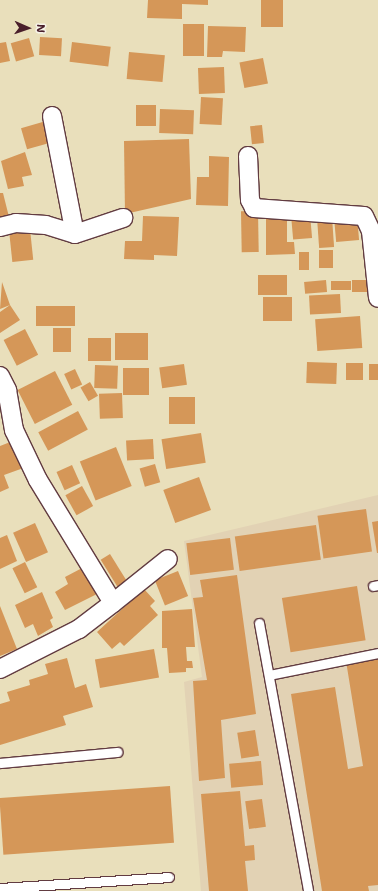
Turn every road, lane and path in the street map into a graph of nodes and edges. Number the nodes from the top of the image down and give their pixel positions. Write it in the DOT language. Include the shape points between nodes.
graph roads {
  1 [pos="52,116"];
  2 [pos="248,156"];
  3 [pos="123,218"];
  4 [pos="0,227"];
  5 [pos="75,234"];
  6 [pos="378,298"];
  7 [pos="0,376"];
  8 [pos="168,559"];
  9 [pos="113,602"];
  10 [pos="259,623"];
  11 [pos="378,653"];
  12 [pos="0,669"];
  13 [pos="269,675"];
  14 [pos="117,752"];
  15 [pos="0,763"];
  16 [pos="169,877"];
  17 [pos="0,888"];
  18 [pos="308,891"];
  1 -- 5 [label="street"];
  2 -- 6 [label="street" via="250,200 254,208 356,213 368,220"];
  3 -- 5 [label="street"];
  4 -- 5 [label="street" via="16,223 46,225"];
  7 -- 9 [label="street" via="7,390 14,430 38,480"];
  8 -- 9 [label="street"];
  9 -- 12 [label="street" via="79,629"];
  10 -- 13 [label="lane"];
  11 -- 13 [label="lane"];
  13 -- 18 [label="lane"];
  14 -- 15 [label="lane"];
  16 -- 17 [label="lane"];
}
